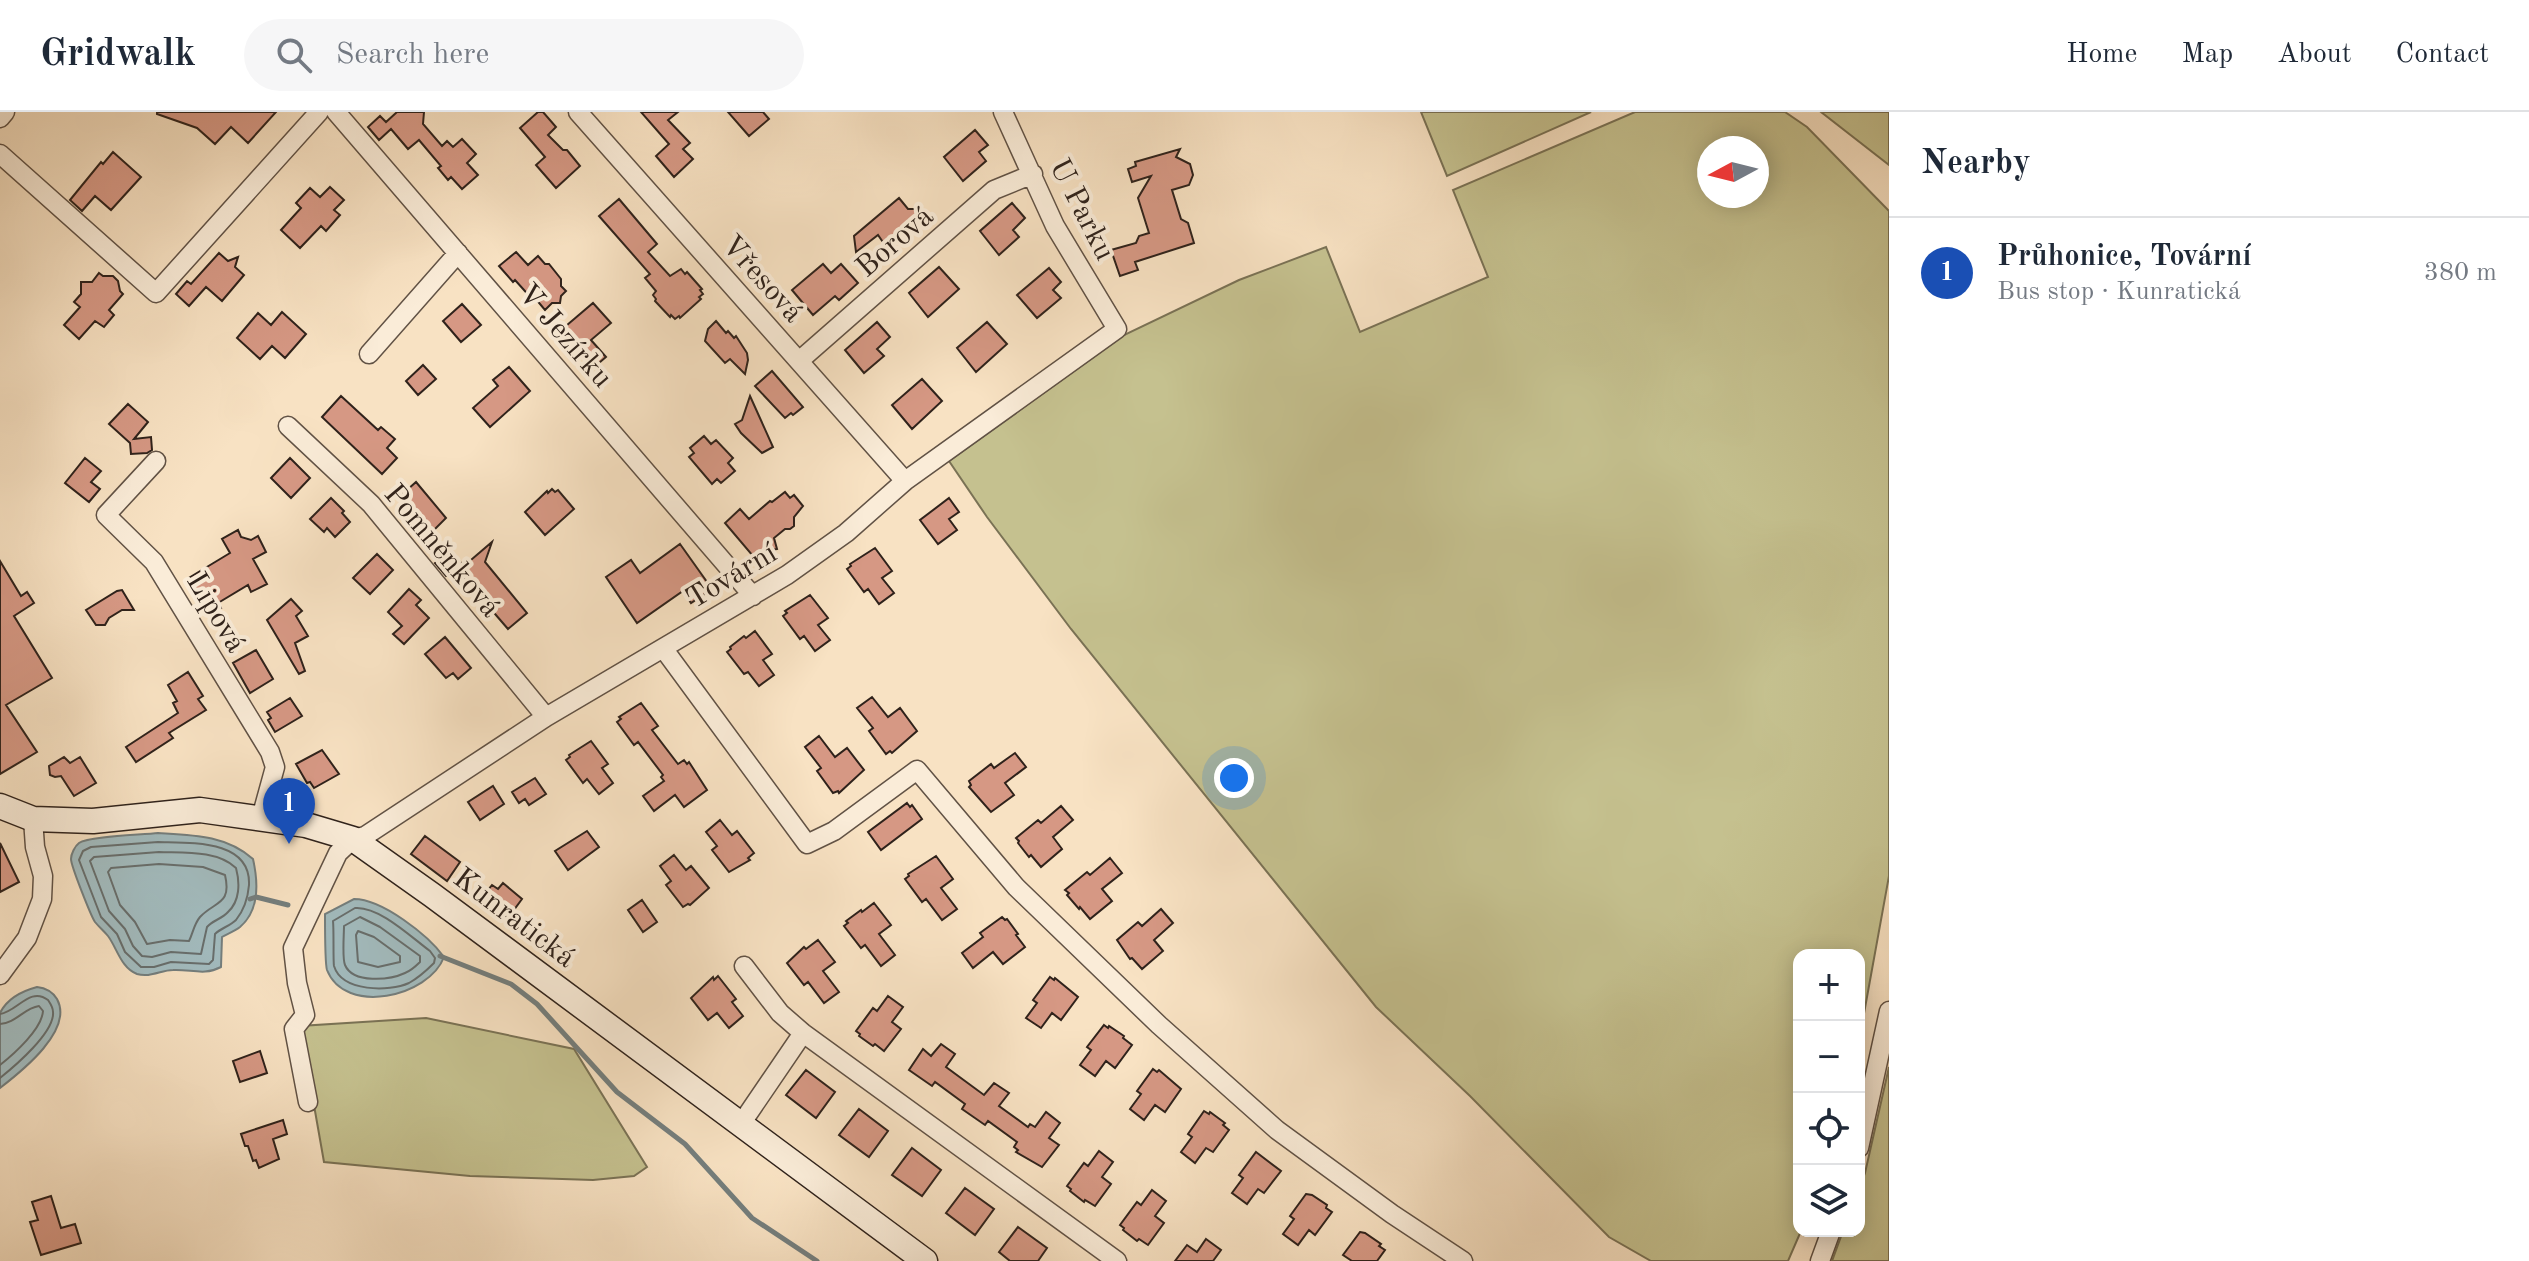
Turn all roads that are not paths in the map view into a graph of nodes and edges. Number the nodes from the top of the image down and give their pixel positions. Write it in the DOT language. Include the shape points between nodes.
graph roads {
  1 [pos="5,112"];
  2 [pos="319,112"];
  3 [pos="336,112"];
  4 [pos="578,112"];
  5 [pos="1003,112"];
  6 [pos="0,118"];
  7 [pos="0,154"];
  8 [pos="1033,174"];
  9 [pos="458,253"];
  10 [pos="1117,329"];
  11 [pos="369,354"];
  12 [pos="799,361"];
  13 [pos="288,426"];
  14 [pos="156,461"];
  15 [pos="905,481"];
  16 [pos="753,596"];
  17 [pos="663,648"];
  18 [pos="546,717"];
  19 [pos="0,806"];
  20 [pos="261,818"];
  21 [pos="33,819"];
  22 [pos="353,839"];
  23 [pos="744,966"];
  24 [pos="0,975"];
  25 [pos="1889,1011"];
  26 [pos="803,1033"];
  27 [pos="308,1102"];
  28 [pos="1865,1121"];
  29 [pos="741,1124"];
  30 [pos="1829,1237"];
  31 [pos="925,1261"];
  32 [pos="1117,1261"];
  33 [pos="1463,1261"];
  34 [pos="1820,1261"];
  1 -- 6 [label="street"];
  2 -- 7 [label="street" via="156,293"];
  3 -- 9 [label="street, V Jezírku"];
  4 -- 12 [label="street, Vřesová"];
  5 -- 8 [label="street, U Parku"];
  8 -- 10 [label="street, U Parku" via="1055,226"];
  8 -- 12 [label="street, Borová" via="994,190"];
  9 -- 11 [label="street"];
  9 -- 16 [label="street, V Jezírku"];
  10 -- 15 [label="street, Tovární"];
  12 -- 15 [label="street, Vřesová"];
  13 -- 18 [label="street, Pomněnková" via="371,504"];
  14 -- 20 [label="street, Lipová" via="106,515 154,562 270,752 275,767"];
  15 -- 16 [label="street, Tovární" via="846,533"];
  16 -- 17 [label="street, Tovární"];
  17 -- 18 [label="street, Tovární"];
  17 -- 33 [label="street" via="807,844 834,831 917,770 1016,887 1159,1025 1277,1130"];
  18 -- 22 [label="street, Tovární"];
  19 -- 21 [label="street, Kunratická"];
  20 -- 21 [label="street, Kunratická" via="200,810 93,821"];
  20 -- 22 [label="street, Kunratická"];
  21 -- 24 [label="street" via="42,899 27,938"];
  22 -- 27 [label="street" via="338,853 293,948 305,1015 294,1029"];
  22 -- 29 [label="street, Kunratická"];
  23 -- 26 [label="street" via="780,1013"];
  25 -- 28 [label="street"];
  26 -- 29 [label="street"];
  26 -- 32 [label="street"];
  29 -- 31 [label="street, Kunratická"];
  30 -- 34 [label="street"];
}
